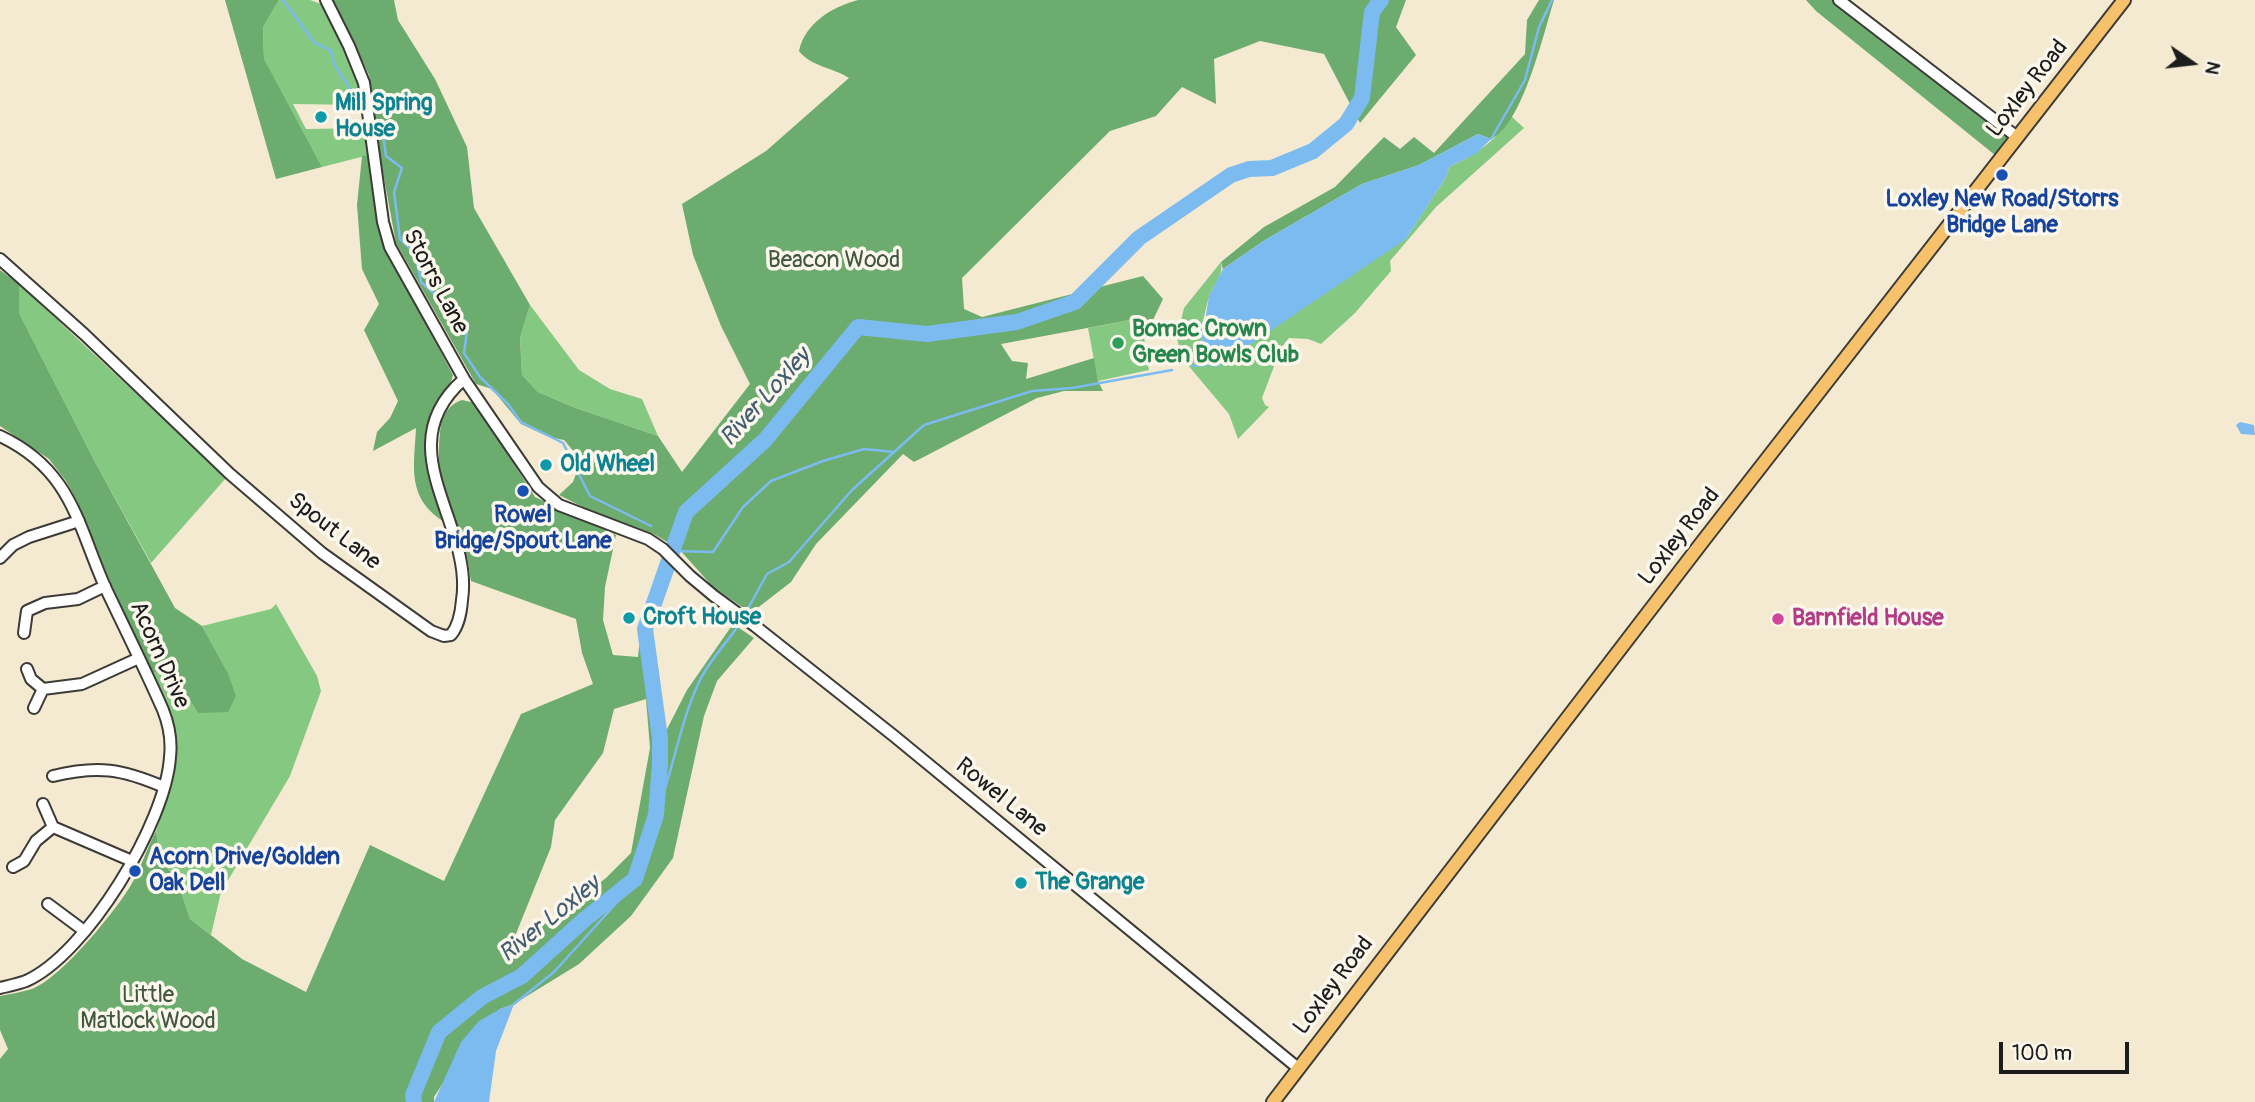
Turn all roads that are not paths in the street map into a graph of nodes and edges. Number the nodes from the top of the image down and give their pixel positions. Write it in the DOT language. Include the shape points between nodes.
graph roads {
  1 [pos="326,0"];
  2 [pos="1839,0"];
  3 [pos="2124,0"];
  4 [pos="2017,137"];
  5 [pos="0,259"];
  6 [pos="464,379"];
  7 [pos="0,436"];
  8 [pos="79,521"];
  9 [pos="0,558"];
  10 [pos="105,586"];
  11 [pos="24,634"];
  12 [pos="139,658"];
  13 [pos="27,669"];
  14 [pos="43,689"];
  15 [pos="34,708"];
  16 [pos="53,776"];
  17 [pos="164,788"];
  18 [pos="43,804"];
  19 [pos="52,827"];
  20 [pos="132,861"];
  21 [pos="13,867"];
  22 [pos="48,904"];
  23 [pos="83,930"];
  24 [pos="0,988"];
  25 [pos="1298,1068"];
  26 [pos="1273,1102"];
  1 -- 6 [label="street, Storrs Lane" via="364,83 390,247"];
  2 -- 4 [label="street"];
  3 -- 4 [label="main road, Loxley Road"];
  4 -- 25 [label="main road, Loxley Road"];
  5 -- 6 [label="street, Spout Lane" via="230,474 322,553 444,636 451,635 458,623 464,573 434,480 433,436 441,406"];
  6 -- 25 [label="street, Rowel Lane" via="546,495 559,505 663,549 690,576 894,736"];
  7 -- 8 [label="street, Acorn Drive" via="44,466"];
  8 -- 9 [label="street" via="29,537"];
  8 -- 10 [label="street, Acorn Drive"];
  10 -- 11 [label="street" via="78,599 45,603 27,611"];
  10 -- 12 [label="street, Acorn Drive"];
  12 -- 14 [label="street" via="82,684"];
  12 -- 17 [label="street, Acorn Drive" via="170,735"];
  13 -- 14 [label="street" via="36,686"];
  14 -- 15 [label="street"];
  16 -- 17 [label="street" via="81,769 127,773"];
  17 -- 20 [label="street, Acorn Drive"];
  18 -- 19 [label="street"];
  19 -- 20 [label="street"];
  19 -- 21 [label="street" via="24,861"];
  20 -- 23 [label="street, Acorn Drive"];
  22 -- 23 [label="street"];
  23 -- 24 [label="street, Acorn Drive" via="41,972"];
  25 -- 26 [label="main road, Loxley Road"];
}
